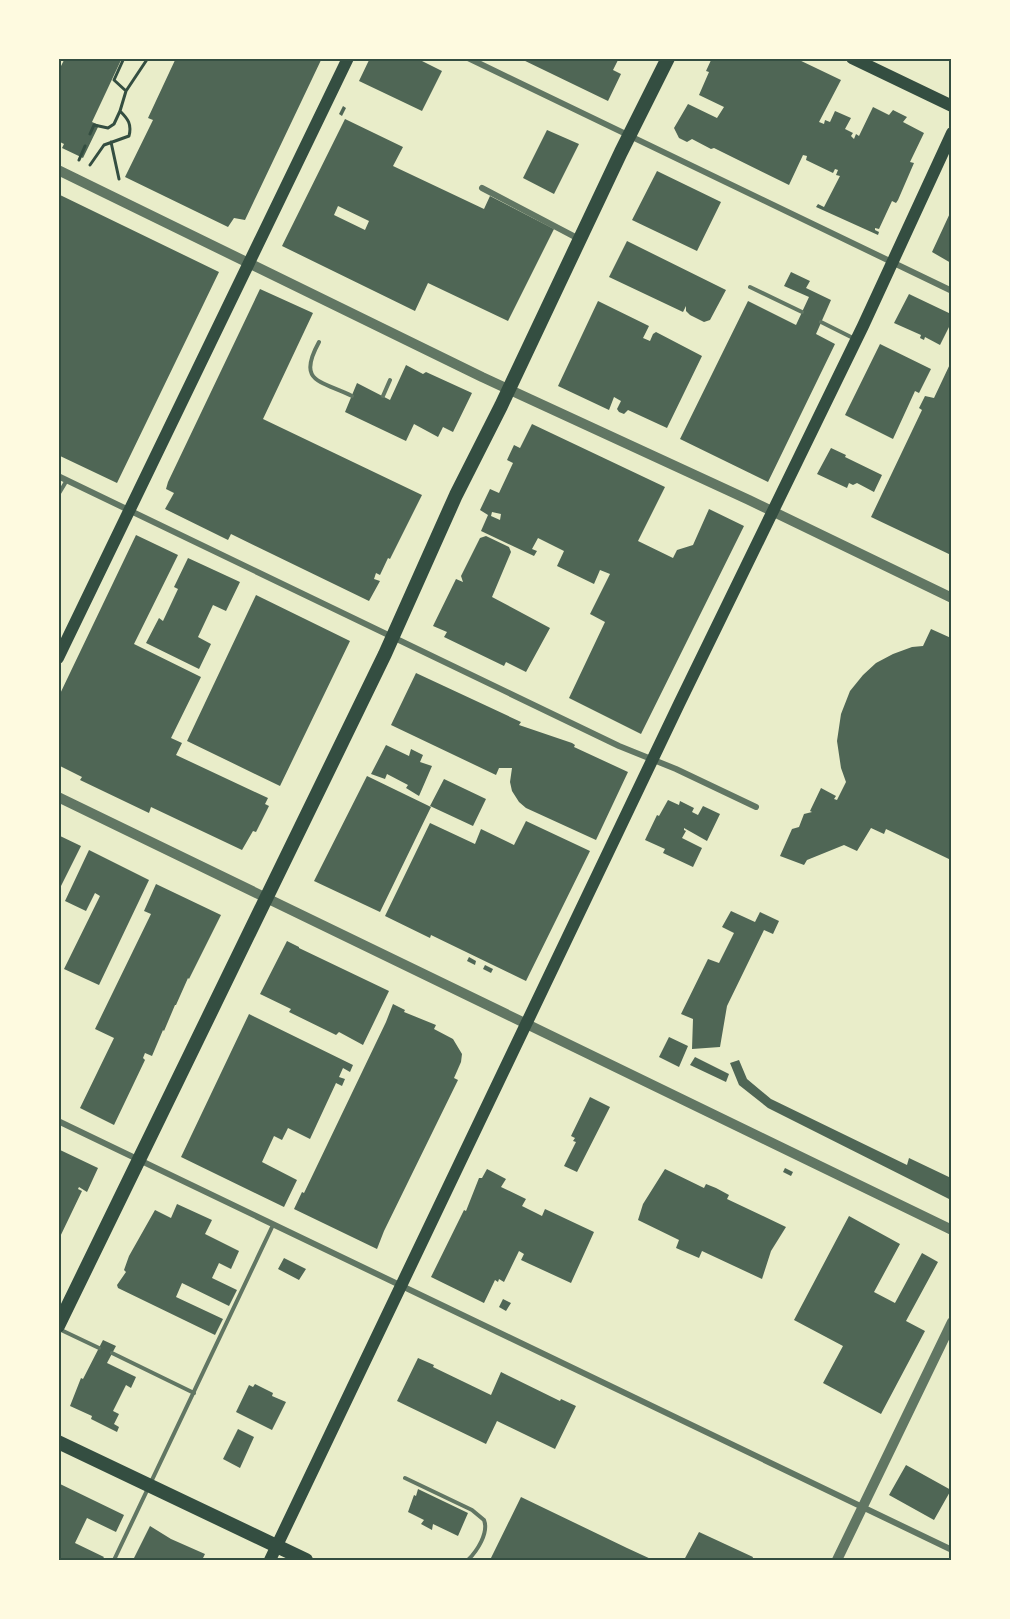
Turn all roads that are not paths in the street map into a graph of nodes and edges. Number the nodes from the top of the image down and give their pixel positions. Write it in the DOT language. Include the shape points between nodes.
graph roads {
  1 [pos="348,58"];
  2 [pos="468,58"];
  3 [pos="668,58"];
  4 [pos="852,58"];
  5 [pos="951,106"];
  6 [pos="951,133"];
  7 [pos="629,135"];
  8 [pos="58,170"];
  9 [pos="482,188"];
  10 [pos="579,239"];
  11 [pos="248,262"];
  12 [pos="892,263"];
  13 [pos="750,287"];
  14 [pos="951,291"];
  15 [pos="802,312"];
  16 [pos="821,322"];
  17 [pos="857,339"];
  18 [pos="319,342"];
  19 [pos="390,380"];
  20 [pos="509,388"];
  21 [pos="352,396"];
  22 [pos="383,396"];
  23 [pos="58,476"];
  24 [pos="67,480"];
  25 [pos="58,495"];
  26 [pos="130,510"];
  27 [pos="773,512"];
  28 [pos="951,598"];
  29 [pos="393,636"];
  30 [pos="58,658"];
  31 [pos="653,759"];
  32 [pos="58,797"];
  33 [pos="756,807"];
  34 [pos="266,898"];
  35 [pos="527,1023"];
  36 [pos="58,1121"];
  37 [pos="139,1159"];
  38 [pos="273,1225"];
  39 [pos="951,1230"];
  40 [pos="402,1287"];
  41 [pos="951,1322"];
  42 [pos="58,1327"];
  43 [pos="99,1348"];
  44 [pos="112,1353"];
  45 [pos="194,1393"];
  46 [pos="58,1442"];
  47 [pos="405,1478"];
  48 [pos="149,1486"];
  49 [pos="862,1507"];
  50 [pos="277,1547"];
  51 [pos="951,1550"];
  52 [pos="114,1560"];
  53 [pos="270,1560"];
  54 [pos="306,1560"];
  55 [pos="468,1560"];
  56 [pos="837,1560"];
  1 -- 11 [label="main road"];
  2 -- 7 [label="street"];
  3 -- 7 [label="main road"];
  4 -- 5 [label="main road"];
  6 -- 12 [label="main road"];
  7 -- 10 [label="main road"];
  7 -- 12 [label="street"];
  8 -- 11 [label="street"];
  9 -- 10 [label="street"];
  10 -- 20 [label="main road"];
  11 -- 20 [label="street"];
  11 -- 26 [label="main road"];
  12 -- 14 [label="street"];
  12 -- 17 [label="main road"];
  13 -- 15 [label="lane"];
  16 -- 17 [label="lane"];
  17 -- 27 [label="main road"];
  18 -- 21 [label="lane" via="309,360 311,375"];
  19 -- 22 [label="lane"];
  20 -- 27 [label="street"];
  20 -- 29 [label="main road"];
  23 -- 24 [label="street"];
  24 -- 25 [label="lane"];
  24 -- 26 [label="street"];
  26 -- 29 [label="street"];
  26 -- 30 [label="main road"];
  27 -- 28 [label="street"];
  27 -- 31 [label="main road"];
  29 -- 31 [label="street"];
  29 -- 34 [label="main road"];
  31 -- 33 [label="street"];
  31 -- 35 [label="main road"];
  32 -- 34 [label="street"];
  34 -- 35 [label="street"];
  34 -- 37 [label="main road"];
  35 -- 39 [label="street"];
  35 -- 40 [label="main road"];
  36 -- 37 [label="street"];
  37 -- 38 [label="street"];
  37 -- 42 [label="main road"];
  38 -- 40 [label="street"];
  38 -- 45 [label="lane"];
  40 -- 49 [label="street"];
  40 -- 50 [label="main road"];
  41 -- 49 [label="street"];
  42 -- 43 [label="lane"];
  44 -- 45 [label="lane"];
  45 -- 48 [label="lane"];
  46 -- 48 [label="main road"];
  47 -- 55 [label="lane" via="472,1510 484,1520 482,1540"];
  48 -- 50 [label="main road"];
  48 -- 52 [label="lane"];
  49 -- 51 [label="street"];
  49 -- 56 [label="street"];
  50 -- 53 [label="main road"];
  50 -- 54 [label="main road"];
}
